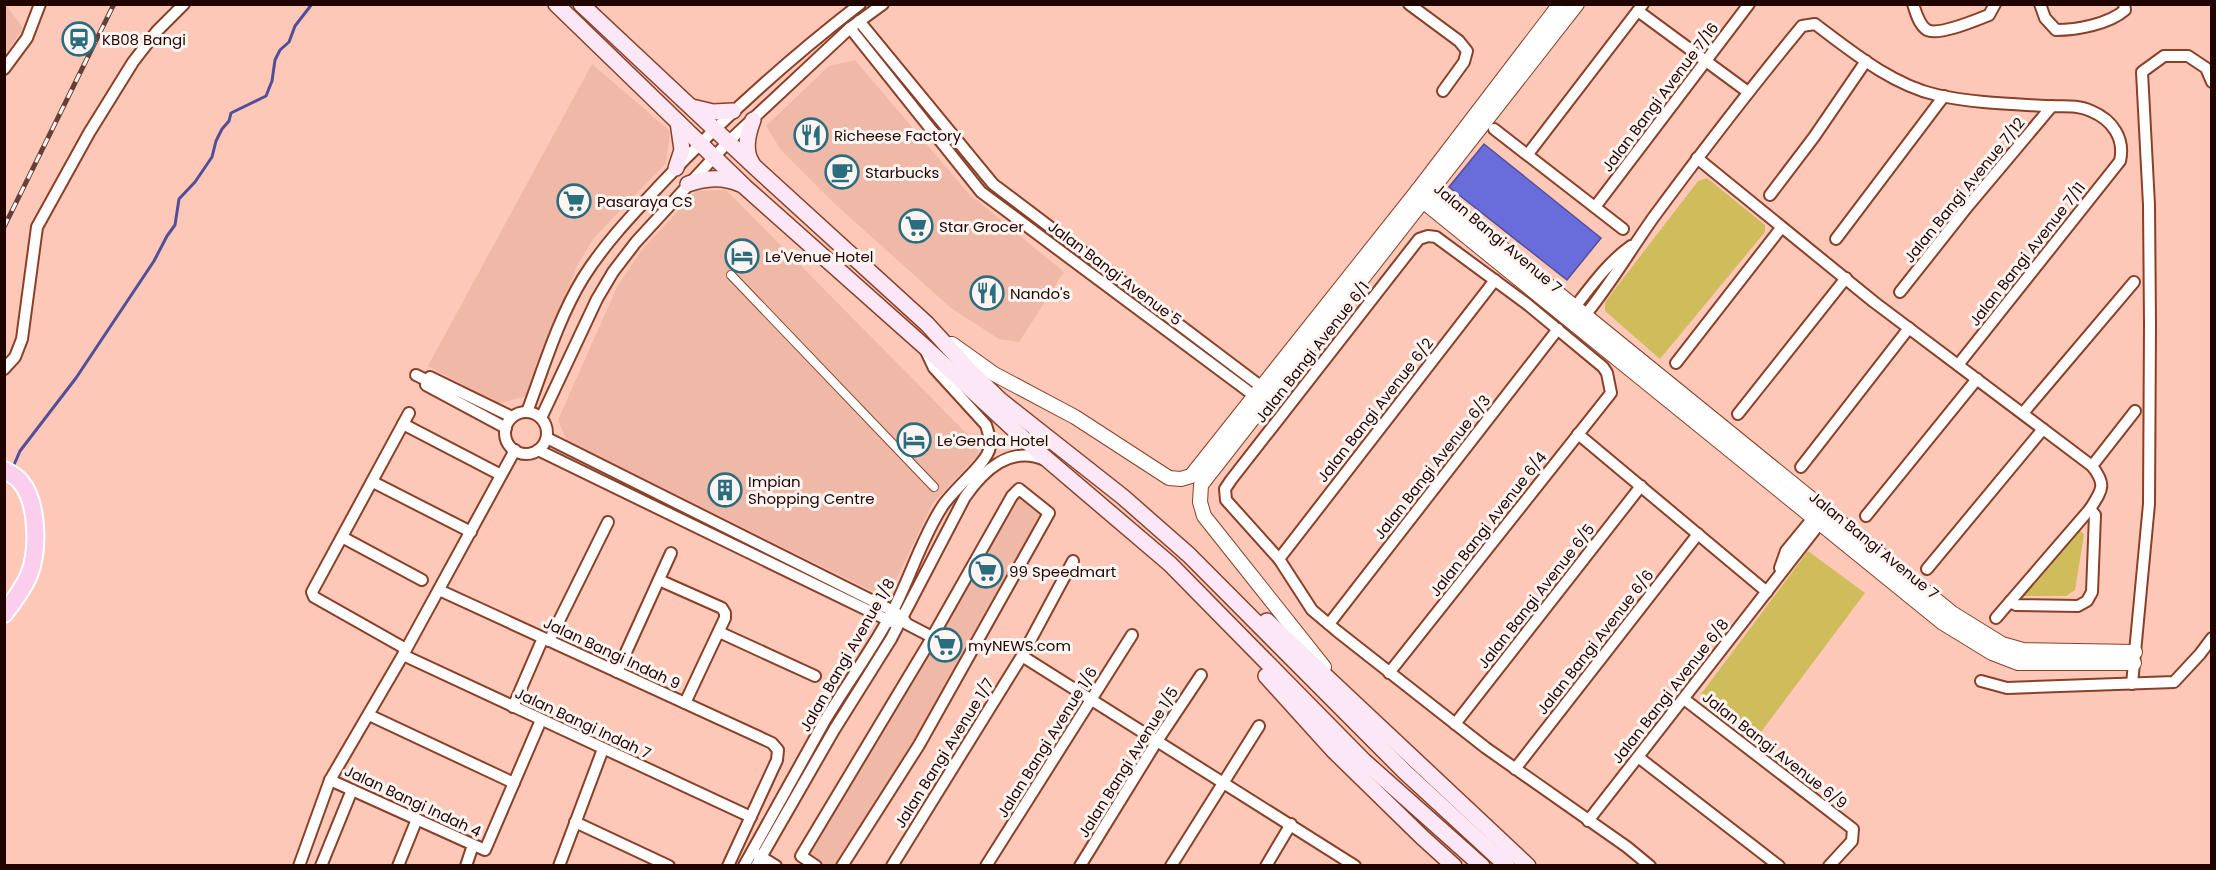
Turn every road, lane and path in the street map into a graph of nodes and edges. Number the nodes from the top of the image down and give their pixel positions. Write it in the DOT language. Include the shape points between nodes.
graph roads {
  1 [pos="40,4"];
  2 [pos="184,4"];
  3 [pos="556,4"];
  4 [pos="581,4"];
  5 [pos="860,4"];
  6 [pos="1409,4"];
  7 [pos="1560,4"];
  8 [pos="1577,4"];
  9 [pos="1749,4"];
  10 [pos="1913,4"];
  11 [pos="1995,4"];
  12 [pos="2040,4"];
  13 [pos="2124,4"];
  14 [pos="878,8"];
  15 [pos="1640,8"];
  16 [pos="853,23"];
  17 [pos="831,27"];
  18 [pos="870,34"];
  19 [pos="834,44"];
  20 [pos="863,45"];
  21 [pos="1706,61"];
  22 [pos="1866,61"];
  23 [pos="4,69"];
  24 [pos="2211,82"];
  25 [pos="1443,92"];
  26 [pos="1748,92"];
  27 [pos="1944,96"];
  28 [pos="687,104"];
  29 [pos="2052,106"];
  30 [pos="733,111"];
  31 [pos="753,120"];
  32 [pos="678,122"];
  33 [pos="714,128"];
  34 [pos="1494,129"];
  35 [pos="700,142"];
  36 [pos="728,142"];
  37 [pos="1528,154"];
  38 [pos="714,156"];
  39 [pos="1697,158"];
  40 [pos="676,168"];
  41 [pos="757,169"];
  42 [pos="688,184"];
  43 [pos="745,187"];
  44 [pos="1425,194"];
  45 [pos="1770,195"];
  46 [pos="1595,207"];
  47 [pos="1781,228"];
  48 [pos="1623,229"];
  49 [pos="1836,239"];
  50 [pos="731,275"];
  51 [pos="1846,279"];
  52 [pos="1496,280"];
  53 [pos="2134,282"];
  54 [pos="1900,292"];
  55 [pos="1572,319"];
  56 [pos="927,324"];
  57 [pos="1909,328"];
  58 [pos="925,346"];
  59 [pos="1676,363"];
  60 [pos="1958,365"];
  61 [pos="4,369"];
  62 [pos="416,375"];
  63 [pos="1977,379"];
  64 [pos="428,381"];
  65 [pos="1263,395"];
  66 [pos="2135,411"];
  67 [pos="409,412"];
  68 [pos="527,412"];
  69 [pos="2023,413"];
  70 [pos="1738,414"];
  71 [pos="513,417"];
  72 [pos="541,418"];
  73 [pos="403,424"];
  74 [pos="506,428"];
  75 [pos="2043,429"];
  76 [pos="1578,434"];
  77 [pos="547,438"];
  78 [pos="515,450"];
  79 [pos="538,450"];
  80 [pos="1053,465"];
  81 [pos="2092,466"];
  82 [pos="1801,467"];
  83 [pos="11,474"];
  84 [pos="501,476"];
  85 [pos="373,482"];
  86 [pos="1641,486"];
  87 [pos="934,487"];
  88 [pos="2090,509"];
  89 [pos="1821,515"];
  90 [pos="1866,516"];
  91 [pos="608,522"];
  92 [pos="471,532"];
  93 [pos="1698,534"];
  94 [pos="342,537"];
  95 [pos="671,553"];
  96 [pos="1189,555"];
  97 [pos="1279,559"];
  98 [pos="1073,561"];
  99 [pos="1170,564"];
  100 [pos="1927,569"];
  101 [pos="422,580"];
  102 [pos="659,580"];
  103 [pos="439,590"];
  104 [pos="1767,592"];
  105 [pos="2010,602"];
  106 [pos="4,614"];
  107 [pos="1996,618"];
  108 [pos="897,620"];
  109 [pos="1329,624"];
  110 [pos="719,632"];
  111 [pos="1132,635"];
  112 [pos="932,637"];
  113 [pos="2211,638"];
  114 [pos="546,639"];
  115 [pos="405,652"];
  116 [pos="1022,656"];
  117 [pos="2135,658"];
  118 [pos="617,672"];
  119 [pos="1389,673"];
  120 [pos="1201,675"];
  121 [pos="815,676"];
  122 [pos="1981,681"];
  123 [pos="2132,684"];
  124 [pos="1349,696"];
  125 [pos="1684,699"];
  126 [pos="1092,700"];
  127 [pos="685,703"];
  128 [pos="513,707"];
  129 [pos="369,715"];
  130 [pos="541,720"];
  131 [pos="1455,724"];
  132 [pos="1259,726"];
  133 [pos="1158,741"];
  134 [pos="603,749"];
  135 [pos="1638,757"];
  136 [pos="1515,769"];
  137 [pos="330,780"];
  138 [pos="1223,782"];
  139 [pos="514,783"];
  140 [pos="352,790"];
  141 [pos="751,817"];
  142 [pos="417,819"];
  143 [pos="1588,821"];
  144 [pos="575,822"];
  145 [pos="1291,824"];
  146 [pos="473,845"];
  147 [pos="756,858"];
  148 [pos="299,866"];
  149 [pos="321,866"];
  150 [pos="398,866"];
  151 [pos="466,866"];
  152 [pos="559,866"];
  153 [pos="669,866"];
  154 [pos="728,866"];
  155 [pos="744,866"];
  156 [pos="776,866"];
  157 [pos="816,866"];
  158 [pos="842,866"];
  159 [pos="892,866"];
  160 [pos="986,866"];
  161 [pos="1080,866"];
  162 [pos="1172,866"];
  163 [pos="1266,866"];
  164 [pos="1355,866"];
  165 [pos="1454,866"];
  166 [pos="1482,866"];
  167 [pos="1507,866"];
  168 [pos="1528,866"];
  169 [pos="1650,866"];
  170 [pos="1779,866"];
  171 [pos="1829,866"];
  1 -- 23 [label="street" via="22,47"];
  2 -- 61 [label="street" via="133,62 37,227 22,339 15,357"];
  3 -- 32 [label="main road"];
  4 -- 28 [label="main road"];
  5 -- 16 [label="street"];
  5 -- 17 [label="street"];
  6 -- 25 [label="street" via="1460,41 1467,51"];
  7 -- 44 [label="street"];
  8 -- 44 [label="street"];
  9 -- 21 [label="street, Jalan Bangi Avenue 7/16"];
  10 -- 11 [label="street" via="1918,21 1927,30 1938,32 1989,15"];
  12 -- 13 [label="street" via="2045,18 2056,30 2116,18 2125,10"];
  14 -- 16 [label="street"];
  14 -- 18 [label="street"];
  15 -- 21 [label="street"];
  15 -- 37 [label="street"];
  16 -- 17 [label="street"];
  16 -- 18 [label="street, Jalan Bangi Avenue 5"];
  16 -- 19 [label="street"];
  16 -- 20 [label="street, Jalan Bangi Avenue 5"];
  17 -- 30 [label="street"];
  18 -- 65 [label="street, Jalan Bangi Avenue 5" via="993,184"];
  19 -- 20 [label="street"];
  19 -- 31 [label="street"];
  20 -- 65 [label="street, Jalan Bangi Avenue 5" via="981,192"];
  21 -- 26 [label="street"];
  21 -- 46 [label="street, Jalan Bangi Avenue 7/16"];
  22 -- 26 [label="street, Jalan Bangi Avenue 6/3" via="1815,24 1802,26"];
  22 -- 27 [label="street" via="1907,85"];
  22 -- 45 [label="street"];
  24 -- 117 [label="street" via="2206,68 2188,56 2164,56 2142,72 2149,205 2149,504"];
  26 -- 39 [label="street, Jalan Bangi Avenue 6/3"];
  27 -- 29 [label="street"];
  27 -- 49 [label="street"];
  28 -- 30 [label="main road" via="713,112"];
  28 -- 33 [label="main road"];
  29 -- 54 [label="street, Jalan Bangi Avenue 7/12"];
  29 -- 60 [label="street, Jalan Bangi Avenue 7/11" via="2078,106 2105,119 2120,135 2120,161"];
  30 -- 33 [label="street"];
  31 -- 36 [label="street"];
  31 -- 41 [label="main road" via="747,149"];
  32 -- 35 [label="main road"];
  32 -- 40 [label="main road" via="682,150"];
  33 -- 35 [label="street"];
  33 -- 36 [label="main road"];
  34 -- 37 [label="street"];
  35 -- 38 [label="main road"];
  35 -- 40 [label="street"];
  36 -- 38 [label="street"];
  36 -- 41 [label="main road"];
  37 -- 46 [label="street"];
  38 -- 42 [label="street"];
  38 -- 43 [label="main road"];
  39 -- 47 [label="street"];
  39 -- 55 [label="street, Jalan Bangi Avenue 6/3" via="1634,245 1599,276"];
  40 -- 68 [label="street" via="618,229 583,279 559,327"];
  41 -- 56 [label="main road"];
  42 -- 43 [label="main road" via="710,178"];
  42 -- 72 [label="street" via="613,272"];
  43 -- 58 [label="main road"];
  44 -- 55 [label="street, Jalan Bangi Avenue 7"];
  44 -- 65 [label="street"];
  46 -- 48 [label="street"];
  47 -- 51 [label="street"];
  47 -- 59 [label="street"];
  50 -- 87 [label="street"];
  51 -- 57 [label="street"];
  51 -- 70 [label="street"];
  52 -- 55 [label="street"];
  52 -- 97 [label="street, Jalan Bangi Avenue 6/2"];
  52 -- 97 [label="street, Jalan Bangi Avenue 6/1" via="1436,237 1419,239 1231,480 1226,500"];
  53 -- 69 [label="street"];
  55 -- 76 [label="street, Jalan Bangi Avenue 6/4" via="1607,373 1611,393"];
  55 -- 89 [label="street, Jalan Bangi Avenue 7"];
  55 -- 109 [label="street, Jalan Bangi Avenue 6/3"];
  56 -- 65 [label="street" via="974,362 1074,417 1169,477 1191,476"];
  56 -- 96 [label="main road" via="1000,400"];
  57 -- 60 [label="street"];
  57 -- 82 [label="street"];
  58 -- 80 [label="main road"];
  58 -- 108 [label="street, Jalan Bangi Avenue 1/8" via="934,368 986,425 990,446 980,465 957,487 937,515"];
  60 -- 63 [label="street"];
  62 -- 64 [label="street"];
  63 -- 69 [label="street"];
  63 -- 90 [label="street"];
  64 -- 71 [label="street" via="430,377"];
  64 -- 74 [label="street" via="426,385"];
  65 -- 124 [label="street" via="1201,485 1201,508"];
  66 -- 81 [label="street"];
  67 -- 73 [label="street"];
  68 -- 71 [label="street"];
  68 -- 72 [label="street"];
  69 -- 75 [label="street"];
  71 -- 74 [label="street"];
  72 -- 77 [label="street" via="548,430"];
  73 -- 84 [label="street"];
  73 -- 85 [label="street"];
  74 -- 78 [label="street" via="507,441"];
  75 -- 81 [label="street"];
  75 -- 100 [label="street"];
  76 -- 86 [label="street"];
  76 -- 119 [label="street, Jalan Bangi Avenue 6/4"];
  77 -- 79 [label="street"];
  77 -- 108 [label="street"];
  78 -- 79 [label="street" via="526,454"];
  78 -- 84 [label="street"];
  79 -- 108 [label="street"];
  80 -- 99 [label="main road"];
  80 -- 108 [label="street, Jalan Bangi Avenue 1/8" via="1035,456 1014,456 1001,460 977,481"];
  81 -- 88 [label="street" via="2101,477 2102,489"];
  83 -- 106 [label="main road" via="28,493 35,536 33,561 21,591"];
  84 -- 92 [label="street"];
  85 -- 92 [label="street"];
  85 -- 94 [label="street"];
  86 -- 93 [label="street"];
  86 -- 131 [label="street, Jalan Bangi Avenue 6/5"];
  88 -- 105 [label="street"];
  88 -- 105 [label="street" via="2095,515 2092,592 2087,601 2078,606"];
  89 -- 104 [label="street, Jalan Bangi Avenue 6/8"];
  89 -- 117 [label="street, Jalan Bangi Avenue 7" via="1909,586 1943,623 1992,654 2018,663"];
  91 -- 114 [label="street"];
  92 -- 103 [label="street"];
  93 -- 104 [label="street"];
  93 -- 136 [label="street, Jalan Bangi Avenue 6/6"];
  94 -- 101 [label="street"];
  94 -- 115 [label="street, Jalan Bangi Indah 7" via="312,592 314,597"];
  95 -- 102 [label="street"];
  96 -- 124 [label="main road"];
  96 -- 167 [label="main road" via="1405,772"];
  97 -- 109 [label="street" via="1312,610"];
  98 -- 116 [label="street, Jalan Bangi Avenue 1/7"];
  99 -- 165 [label="main road" via="1312,728"];
  99 -- 166 [label="main road" via="1364,761"];
  102 -- 110 [label="street" via="722,608 725,618"];
  102 -- 118 [label="street"];
  103 -- 114 [label="street, Jalan Bangi Indah 9"];
  103 -- 115 [label="street"];
  104 -- 125 [label="street, Jalan Bangi Avenue 6/8"];
  105 -- 107 [label="street"];
  108 -- 112 [label="street"];
  108 -- 147 [label="street, Jalan Bangi Avenue 1/8"];
  109 -- 119 [label="street"];
  110 -- 121 [label="street"];
  110 -- 127 [label="street"];
  111 -- 126 [label="street, Jalan Bangi Avenue 1/6"];
  112 -- 157 [label="street" via="801,856"];
  112 -- 158 [label="street" via="1019,489 1049,513 919,745"];
  113 -- 123 [label="street" via="2174,681"];
  114 -- 118 [label="street, Jalan Bangi Indah 9"];
  114 -- 128 [label="street"];
  115 -- 128 [label="street, Jalan Bangi Indah 7"];
  115 -- 129 [label="street"];
  116 -- 126 [label="street"];
  116 -- 159 [label="street, Jalan Bangi Avenue 1/7"];
  117 -- 123 [label="street"];
  118 -- 127 [label="street, Jalan Bangi Indah 9"];
  119 -- 131 [label="street"];
  120 -- 133 [label="street, Jalan Bangi Avenue 1/5"];
  122 -- 123 [label="street" via="2007,688"];
  124 -- 168 [label="main road"];
  125 -- 135 [label="street, Jalan Bangi Avenue 6/8"];
  125 -- 171 [label="street, Jalan Bangi Avenue 6/9" via="1853,830 1852,841"];
  126 -- 133 [label="street"];
  126 -- 160 [label="street, Jalan Bangi Avenue 1/6"];
  127 -- 141 [label="street, Jalan Bangi Indah 9" via="772,743 778,750"];
  128 -- 130 [label="street, Jalan Bangi Indah 7"];
  129 -- 137 [label="street"];
  129 -- 139 [label="street"];
  130 -- 134 [label="street, Jalan Bangi Indah 7"];
  130 -- 139 [label="street"];
  131 -- 136 [label="street"];
  132 -- 138 [label="street"];
  133 -- 138 [label="street"];
  133 -- 161 [label="street, Jalan Bangi Avenue 1/5"];
  134 -- 141 [label="street, Jalan Bangi Indah 7"];
  134 -- 144 [label="street"];
  135 -- 143 [label="street, Jalan Bangi Avenue 6/8"];
  135 -- 170 [label="street"];
  136 -- 143 [label="street"];
  137 -- 140 [label="street, Jalan Bangi Indah 4"];
  137 -- 148 [label="street"];
  138 -- 145 [label="street"];
  138 -- 162 [label="street"];
  139 -- 146 [label="street, Jalan Bangi Indah 4" via="485,850"];
  140 -- 142 [label="street, Jalan Bangi Indah 4"];
  140 -- 149 [label="street"];
  141 -- 154 [label="street"];
  142 -- 146 [label="street, Jalan Bangi Indah 4"];
  142 -- 150 [label="street"];
  143 -- 169 [label="street"];
  144 -- 152 [label="street"];
  144 -- 153 [label="street"];
  145 -- 163 [label="street"];
  145 -- 164 [label="street"];
  146 -- 151 [label="street"];
  147 -- 155 [label="street, Jalan Bangi Avenue 1/8"];
  147 -- 156 [label="street"];
}
